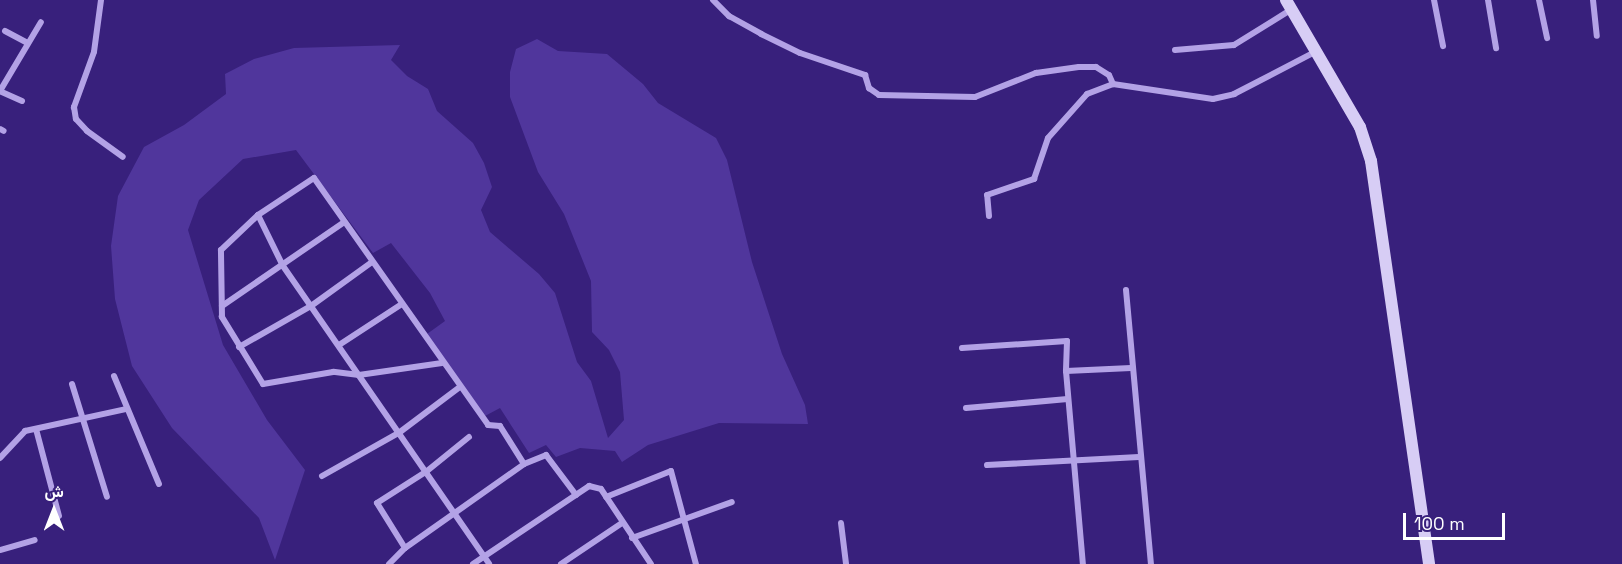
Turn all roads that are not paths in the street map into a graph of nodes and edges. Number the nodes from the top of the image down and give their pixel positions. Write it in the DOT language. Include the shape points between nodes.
graph roads {
  1 [pos="101,0"];
  2 [pos="713,0"];
  3 [pos="1434,0"];
  4 [pos="1488,0"];
  5 [pos="1539,0"];
  6 [pos="1593,0"];
  7 [pos="1289,4"];
  8 [pos="41,22"];
  9 [pos="5,31"];
  10 [pos="1597,36"];
  11 [pos="1547,38"];
  12 [pos="26,42"];
  13 [pos="1443,46"];
  14 [pos="1496,48"];
  15 [pos="1175,50"];
  16 [pos="1318,51"];
  17 [pos="1113,84"];
  18 [pos="22,101"];
  19 [pos="123,158"];
  20 [pos="258,215"];
  21 [pos="989,216"];
  22 [pos="344,222"];
  23 [pos="372,262"];
  24 [pos="283,266"];
  25 [pos="1126,290"];
  26 [pos="402,304"];
  27 [pos="222,306"];
  28 [pos="311,306"];
  29 [pos="339,345"];
  30 [pos="239,347"];
  31 [pos="962,348"];
  32 [pos="442,363"];
  33 [pos="1131,368"];
  34 [pos="1066,372"];
  35 [pos="359,375"];
  36 [pos="114,376"];
  37 [pos="72,384"];
  38 [pos="460,387"];
  39 [pos="1068,399"];
  40 [pos="966,408"];
  41 [pos="126,409"];
  42 [pos="82,419"];
  43 [pos="36,429"];
  44 [pos="400,432"];
  45 [pos="469,437"];
  46 [pos="1139,457"];
  47 [pos="1075,458"];
  48 [pos="0,459"];
  49 [pos="524,464"];
  50 [pos="987,465"];
  51 [pos="427,471"];
  52 [pos="322,476"];
  53 [pos="159,484"];
  54 [pos="576,495"];
  55 [pos="107,497"];
  56 [pos="606,497"];
  57 [pos="732,502"];
  58 [pos="455,515"];
  59 [pos="59,516"];
  60 [pos="684,520"];
  61 [pos="622,523"];
  62 [pos="841,523"];
  63 [pos="632,538"];
  64 [pos="35,540"];
  65 [pos="405,548"];
  66 [pos="0,550"];
  67 [pos="484,556"];
  68 [pos="388,564"];
  69 [pos="473,564"];
  70 [pos="489,564"];
  71 [pos="561,564"];
  72 [pos="651,564"];
  73 [pos="696,564"];
  74 [pos="846,564"];
  75 [pos="1083,564"];
  76 [pos="1150,564"];
  77 [pos="1429,564"];
  1 -- 19 [label="street" via="94,52 74,108 76,119 87,131"];
  2 -- 17 [label="street" via="729,16 761,34 800,53 865,75 869,88 879,94 975,97 1046,70 1078,67 1096,67 1109,75"];
  3 -- 13 [label="street"];
  4 -- 14 [label="street"];
  5 -- 11 [label="street"];
  6 -- 10 [label="street"];
  7 -- 15 [label="street" via="1234,45"];
  7 -- 16 [label="street"];
  8 -- 12 [label="street"];
  9 -- 12 [label="street"];
  12 -- 18 [label="street" via="0,91"];
  16 -- 17 [label="street" via="1234,94 1213,99"];
  16 -- 77 [label="street" via="1360,127 1371,161"];
  17 -- 21 [label="street" via="1087,94 1069,111 1042,150 1034,179 987,195"];
  20 -- 22 [label="street" via="314,178"];
  20 -- 24 [label="street"];
  20 -- 27 [label="street" via="221,250"];
  22 -- 23 [label="street"];
  22 -- 24 [label="street"];
  23 -- 26 [label="street"];
  23 -- 28 [label="street"];
  24 -- 27 [label="street"];
  24 -- 28 [label="street"];
  25 -- 33 [label="street"];
  26 -- 29 [label="street"];
  26 -- 32 [label="street"];
  27 -- 30 [label="street" via="222,317"];
  28 -- 29 [label="street"];
  28 -- 30 [label="street"];
  29 -- 35 [label="street"];
  30 -- 35 [label="street" via="263,384 333,372"];
  31 -- 34 [label="street" via="1067,341"];
  32 -- 35 [label="street"];
  32 -- 38 [label="street"];
  33 -- 34 [label="street"];
  33 -- 46 [label="street"];
  34 -- 39 [label="street"];
  35 -- 44 [label="street"];
  36 -- 41 [label="street"];
  37 -- 42 [label="street"];
  38 -- 44 [label="street"];
  38 -- 49 [label="street" via="488,425 500,426"];
  39 -- 40 [label="street"];
  39 -- 47 [label="street"];
  41 -- 42 [label="street"];
  41 -- 53 [label="street"];
  42 -- 43 [label="street"];
  42 -- 55 [label="street"];
  43 -- 48 [label="street" via="25,431"];
  43 -- 59 [label="street"];
  44 -- 51 [label="street"];
  44 -- 52 [label="street"];
  45 -- 51 [label="street"];
  46 -- 47 [label="street"];
  46 -- 76 [label="street"];
  47 -- 50 [label="street"];
  47 -- 75 [label="street"];
  49 -- 54 [label="street" via="546,455"];
  49 -- 58 [label="street"];
  51 -- 58 [label="street"];
  51 -- 65 [label="street" via="377,503"];
  54 -- 56 [label="street" via="596,486"];
  54 -- 67 [label="street"];
  56 -- 60 [label="street" via="671,471"];
  56 -- 61 [label="street"];
  57 -- 60 [label="street"];
  58 -- 65 [label="street"];
  58 -- 67 [label="street"];
  60 -- 63 [label="street"];
  60 -- 73 [label="street"];
  61 -- 63 [label="street"];
  61 -- 71 [label="street"];
  62 -- 74 [label="street"];
  63 -- 72 [label="street"];
  64 -- 66 [label="street"];
  65 -- 68 [label="street"];
  67 -- 69 [label="street"];
  67 -- 70 [label="street"];
}
